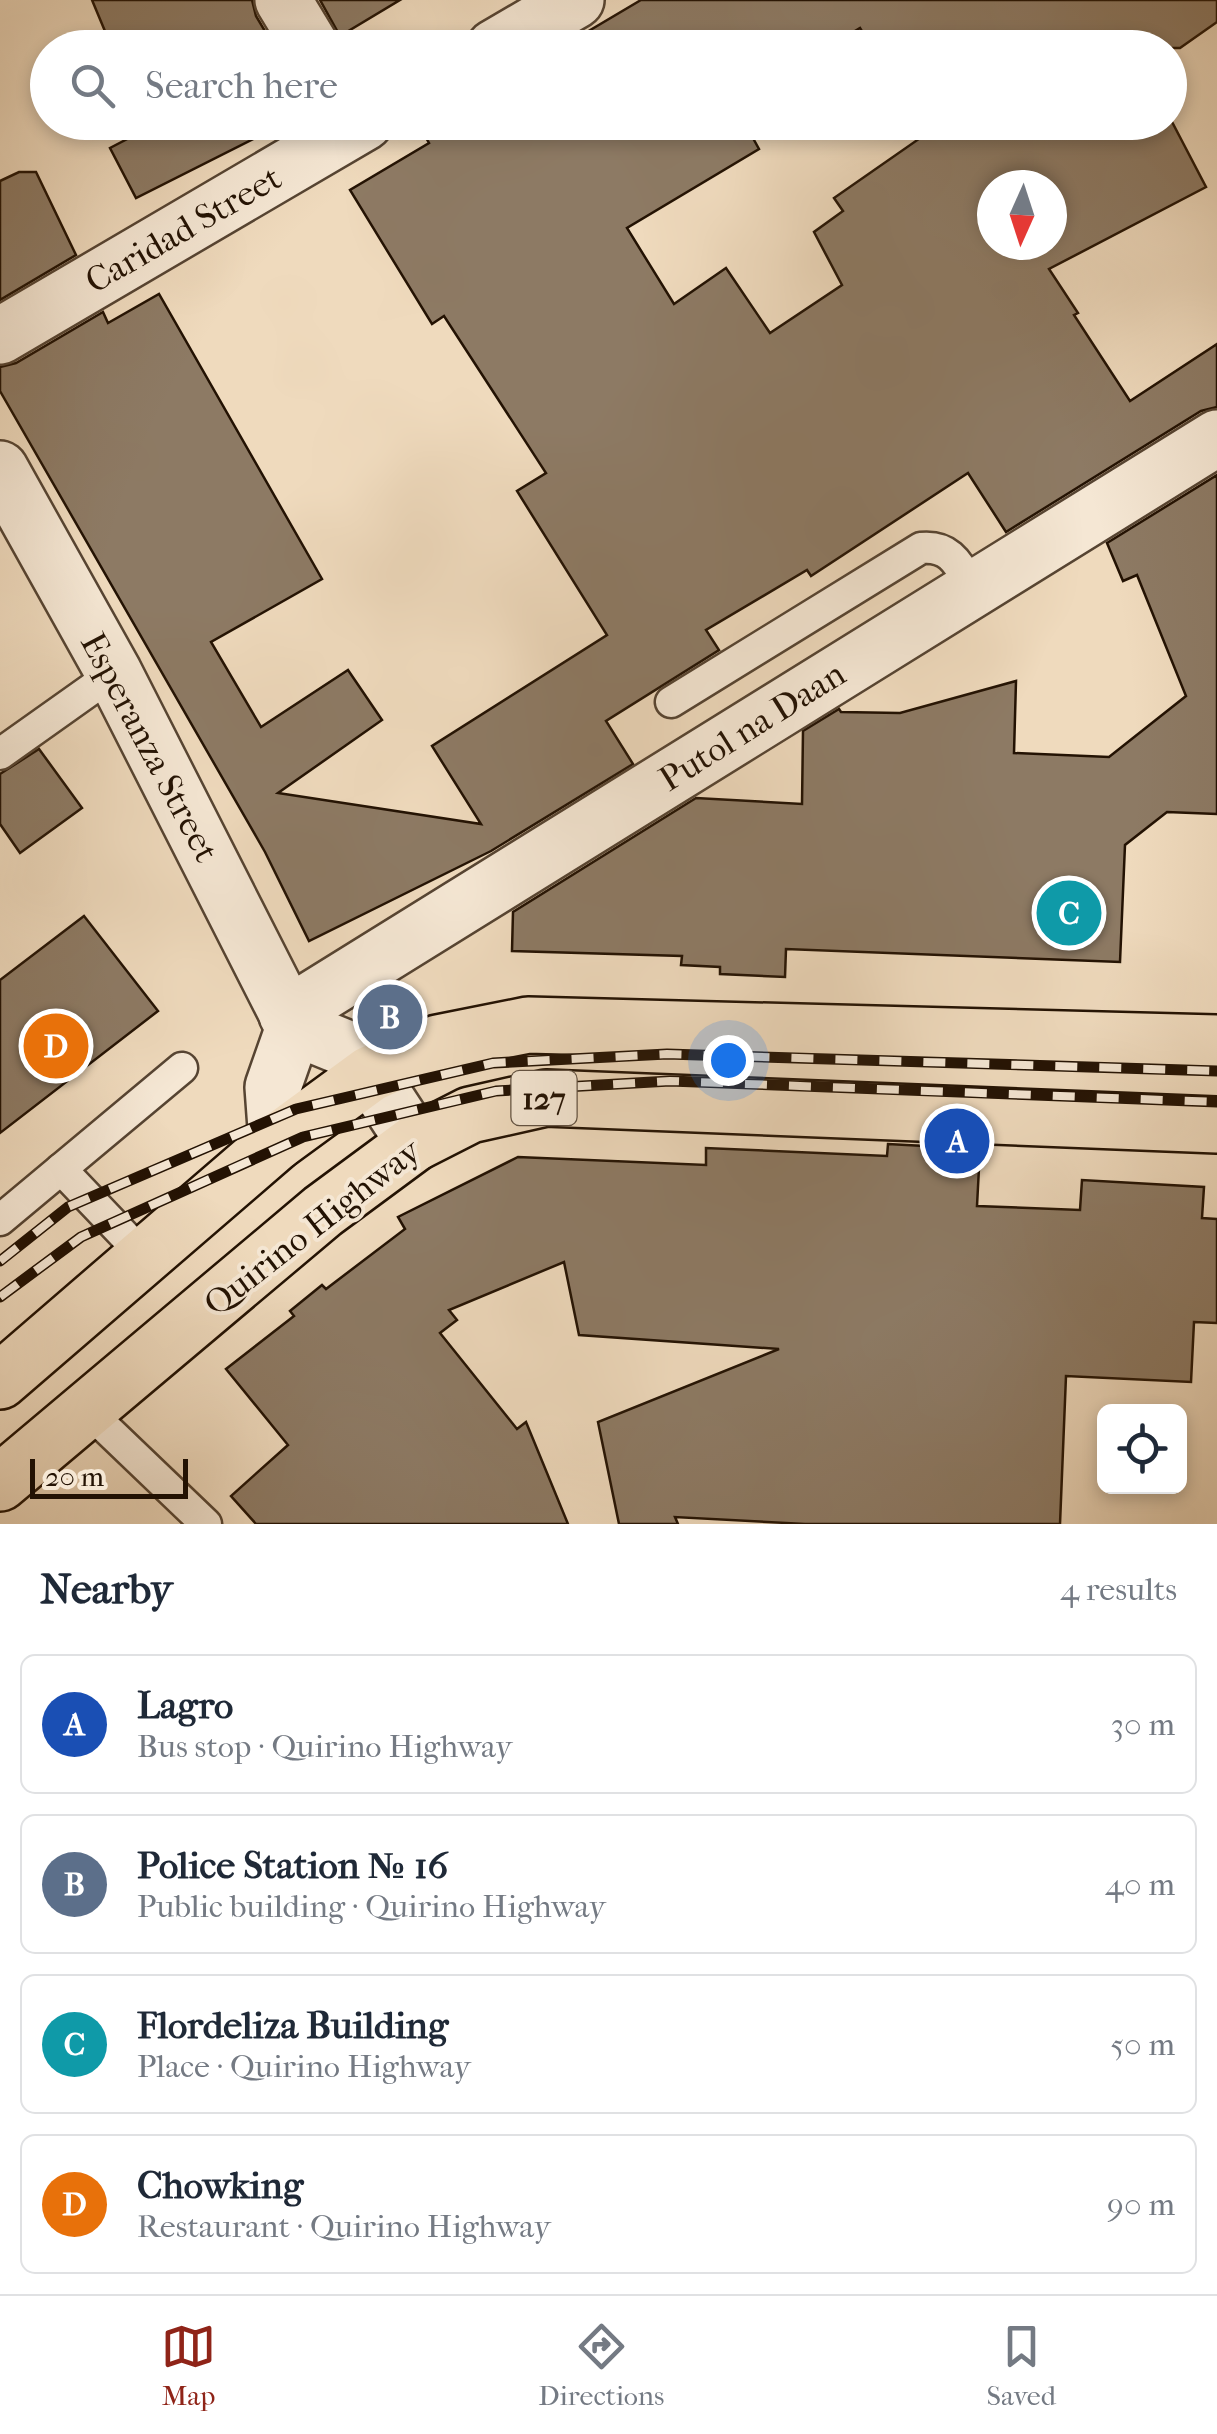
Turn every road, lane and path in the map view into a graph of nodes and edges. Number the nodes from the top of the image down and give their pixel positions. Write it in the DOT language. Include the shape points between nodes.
graph roads {
  1 [pos="283,0"];
  2 [pos="576,0"];
  3 [pos="301,30"];
  4 [pos="525,30"];
  5 [pos="336,140"];
  6 [pos="0,336"];
  7 [pos="1217,438"];
  8 [pos="0,469"];
  9 [pos="973,589"];
  10 [pos="114,673"];
  11 [pos="670,702"];
  12 [pos="0,754"];
  13 [pos="290,1021"];
  14 [pos="1217,1043"];
  15 [pos="182,1068"];
  16 [pos="370,1074"];
  17 [pos="1217,1126"];
  18 [pos="277,1142"];
  19 [pos="415,1144"];
  20 [pos="61,1169"];
  21 [pos="0,1220"];
  22 [pos="144,1256"];
  23 [pos="4,1369"];
  24 [pos="87,1410"];
  25 [pos="0,1482"];
  26 [pos="206,1524"];
  1 -- 3 [label="street"];
  2 -- 4 [label="street"];
  5 -- 6 [label="street, Caridad Street"];
  7 -- 9 [label="street, Putol na Daan"];
  8 -- 10 [label="street, Esperanza Street"];
  9 -- 11 [label="lane" via="950,552 921,548"];
  9 -- 13 [label="street, Putol na Daan"];
  10 -- 12 [label="lane"];
  10 -- 13 [label="street, Esperanza Street"];
  13 -- 16 [label="street" via="342,1047"];
  13 -- 18 [label="street" via="273,1087"];
  14 -- 16 [label="main road, 127" via="528,1025 438,1042"];
  15 -- 20 [label="lane"];
  16 -- 18 [label="main road, 127"];
  16 -- 19 [label="street"];
  17 -- 19 [label="main road, Quirino Highway / 127" via="546,1098 470,1115"];
  18 -- 22 [label="main road, 127"];
  19 -- 24 [label="main road, Quirino Highway / 127" via="323,1211"];
  20 -- 21 [label="lane"];
  20 -- 22 [label="lane"];
  22 -- 23 [label="main road, 127"];
  24 -- 25 [label="main road, Quirino Highway / 127"];
  24 -- 26 [label="lane"];
}
